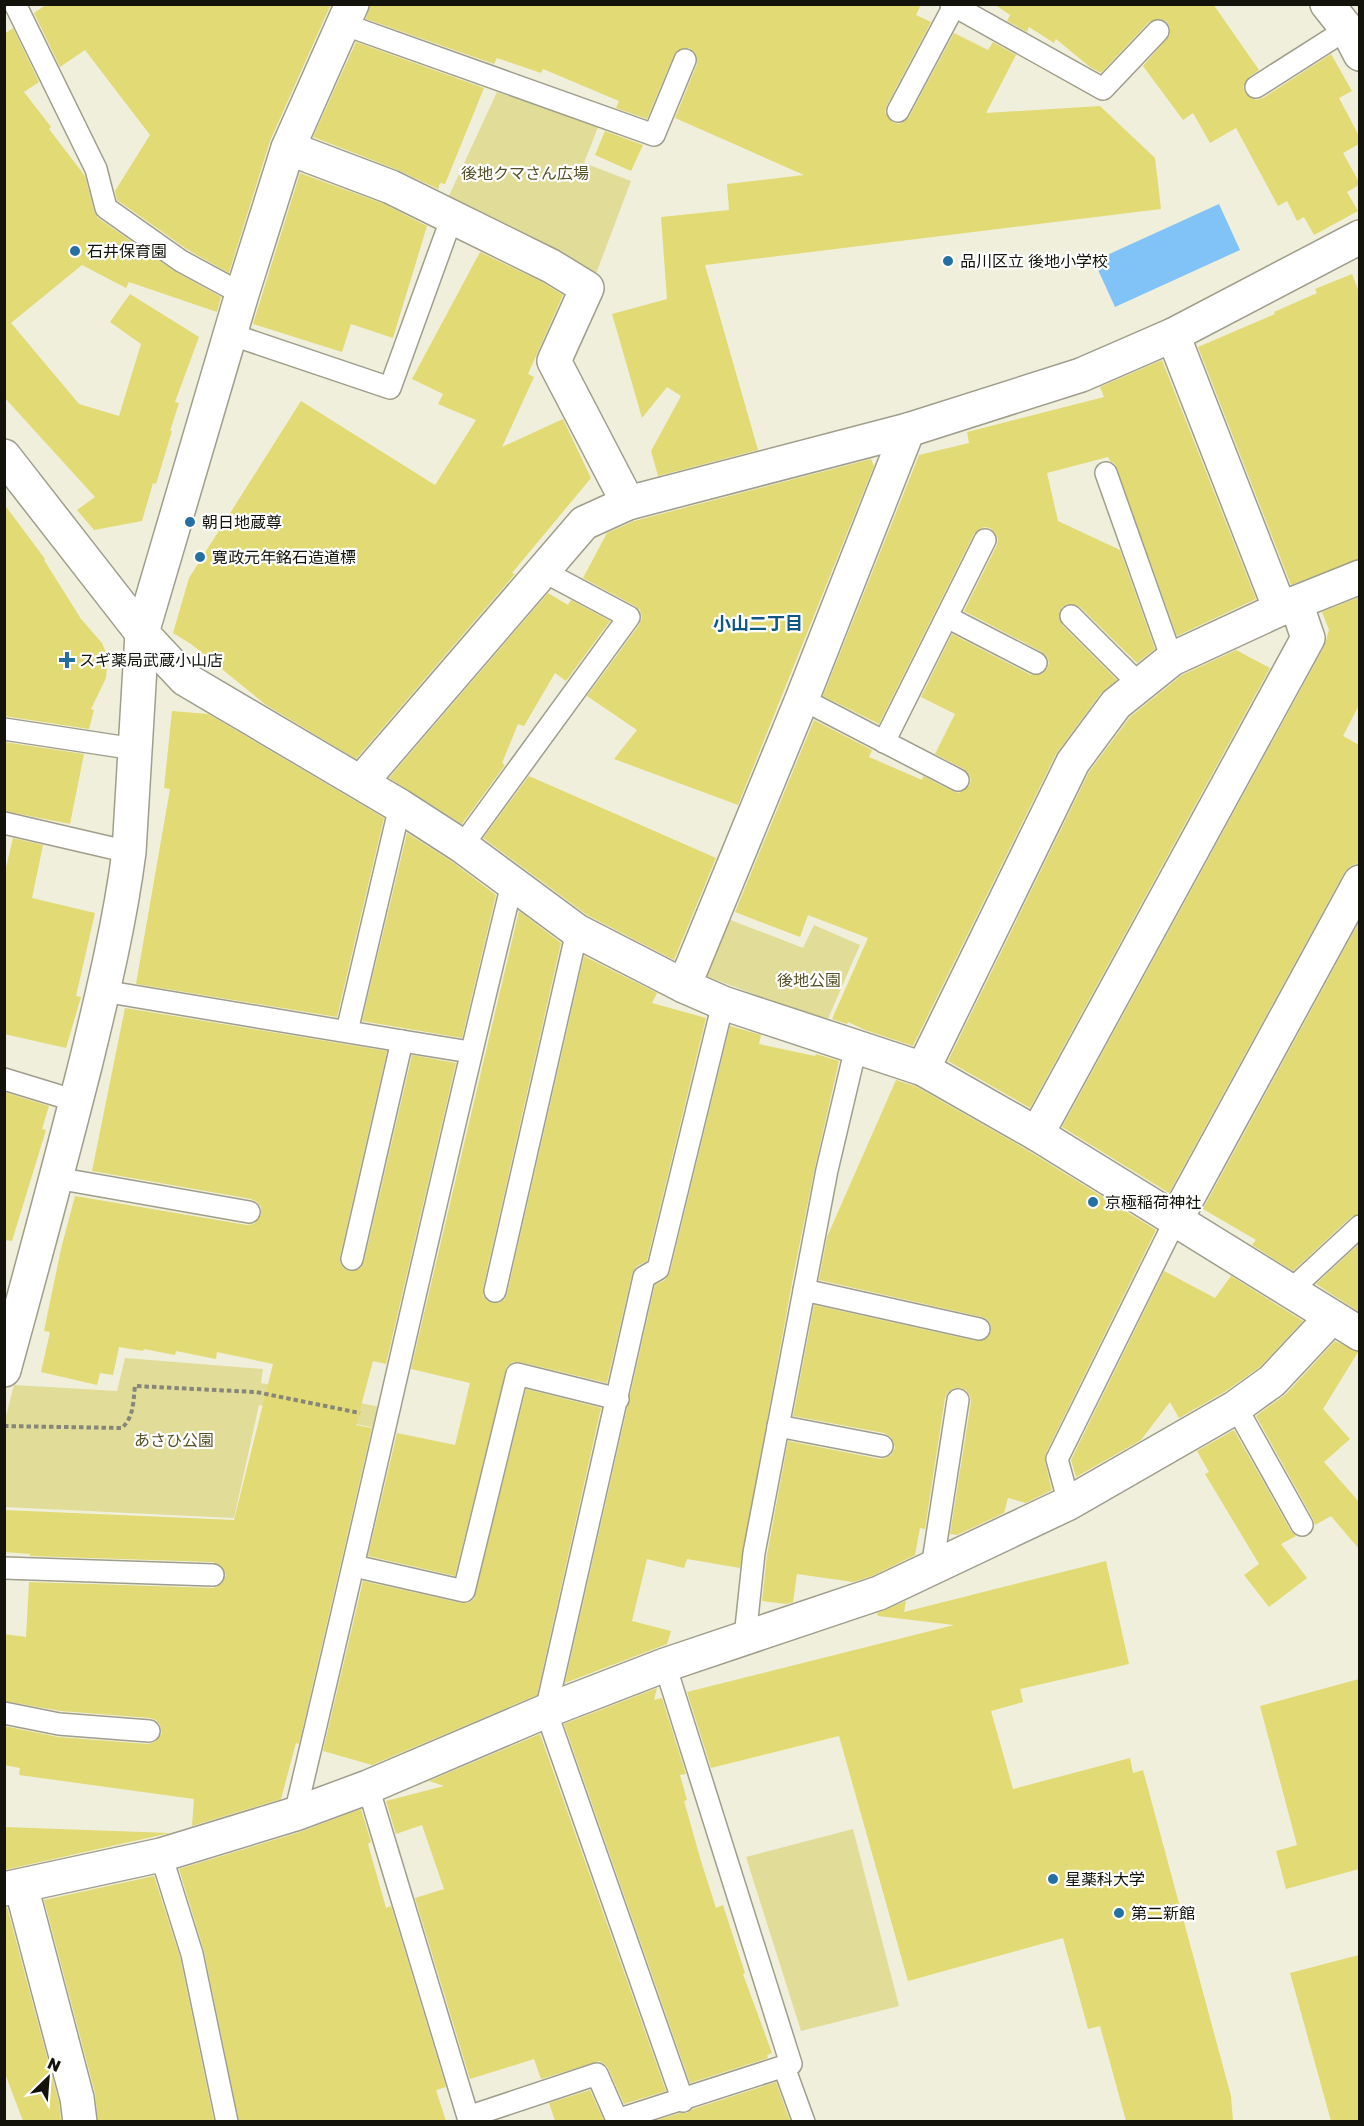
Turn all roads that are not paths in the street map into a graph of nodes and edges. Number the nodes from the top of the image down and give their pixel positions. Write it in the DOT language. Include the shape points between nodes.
graph roads {
  1 [pos="15,4"];
  2 [pos="952,5"];
  3 [pos="348,14"];
  4 [pos="1345,29"];
  5 [pos="1158,31"];
  6 [pos="685,60"];
  7 [pos="1256,87"];
  8 [pos="898,111"];
  9 [pos="288,148"];
  10 [pos="452,217"];
  11 [pos="1359,237"];
  12 [pos="242,294"];
  13 [pos="230,334"];
  14 [pos="1173,335"];
  15 [pos="908,430"];
  16 [pos="4,456"];
  17 [pos="1106,473"];
  18 [pos="628,503"];
  19 [pos="985,540"];
  20 [pos="543,571"];
  21 [pos="1359,577"];
  22 [pos="1288,606"];
  23 [pos="947,616"];
  24 [pos="1071,616"];
  25 [pos="142,633"];
  26 [pos="1172,659"];
  27 [pos="1036,663"];
  28 [pos="1140,685"];
  29 [pos="802,699"];
  30 [pos="4,729"];
  31 [pos="884,742"];
  32 [pos="135,748"];
  33 [pos="958,780"];
  34 [pos="362,782"];
  35 [pos="400,806"];
  36 [pos="4,823"];
  37 [pos="462,846"];
  38 [pos="129,852"];
  39 [pos="1359,882"];
  40 [pos="512,884"];
  41 [pos="577,931"];
  42 [pos="684,986"];
  43 [pos="103,991"];
  44 [pos="723,1003"];
  45 [pos="347,1031"];
  46 [pos="402,1041"];
  47 [pos="856,1047"];
  48 [pos="470,1052"];
  49 [pos="923,1069"];
  50 [pos="4,1078"];
  51 [pos="76,1101"];
  52 [pos="1037,1134"];
  53 [pos="56,1178"];
  54 [pos="249,1212"];
  55 [pos="1176,1219"];
  56 [pos="1359,1226"];
  57 [pos="352,1259"];
  58 [pos="804,1290"];
  59 [pos="1291,1290"];
  60 [pos="15,1291"];
  61 [pos="495,1291"];
  62 [pos="1332,1317"];
  63 [pos="980,1329"];
  64 [pos="1359,1334"];
  65 [pos="4,1370"];
  66 [pos="618,1399"];
  67 [pos="958,1400"];
  68 [pos="1236,1407"];
  69 [pos="778,1426"];
  70 [pos="882,1446"];
  71 [pos="1069,1503"];
  72 [pos="1302,1525"];
  73 [pos="354,1566"];
  74 [pos="4,1568"];
  75 [pos="932,1568"];
  76 [pos="213,1575"];
  77 [pos="746,1638"];
  78 [pos="665,1665"];
  79 [pos="546,1711"];
  80 [pos="4,1713"];
  81 [pos="149,1731"];
  82 [pos="368,1787"];
  83 [pos="295,1814"];
  84 [pos="161,1855"];
  85 [pos="13,1887"];
  86 [pos="784,2067"];
  87 [pos="682,2101"];
  88 [pos="80,2121"];
  89 [pos="227,2121"];
  90 [pos="617,2121"];
  91 [pos="804,2121"];
  1 -- 12 [label="lane" via="96,169 106,208 182,261"];
  2 -- 5 [label="lane" via="1103,89"];
  2 -- 8 [label="lane"];
  3 -- 6 [label="lane" via="654,135"];
  3 -- 9 [label="street"];
  4 -- 7 [label="lane"];
  9 -- 10 [label="street" via="391,187"];
  9 -- 12 [label="street"];
  10 -- 13 [label="lane" via="390,388"];
  10 -- 18 [label="street" via="587,288 554,361"];
  11 -- 14 [label="street"];
  12 -- 13 [label="street"];
  13 -- 25 [label="street"];
  14 -- 15 [label="street" via="1081,375"];
  14 -- 22 [label="street"];
  15 -- 18 [label="street"];
  15 -- 29 [label="street"];
  16 -- 25 [label="street"];
  17 -- 26 [label="lane"];
  18 -- 20 [label="street" via="584,524"];
  19 -- 23 [label="lane"];
  20 -- 34 [label="street"];
  20 -- 37 [label="lane" via="629,617"];
  21 -- 22 [label="street"];
  22 -- 26 [label="street"];
  22 -- 52 [label="street" via="1308,638"];
  23 -- 27 [label="lane"];
  23 -- 31 [label="lane"];
  24 -- 28 [label="lane"];
  25 -- 32 [label="street"];
  25 -- 34 [label="street" via="185,679"];
  26 -- 28 [label="street"];
  28 -- 49 [label="street" via="1116,704 1073,762"];
  29 -- 31 [label="lane"];
  29 -- 42 [label="street"];
  30 -- 32 [label="lane"];
  31 -- 33 [label="lane"];
  32 -- 38 [label="street"];
  34 -- 35 [label="street"];
  35 -- 37 [label="street"];
  35 -- 45 [label="lane"];
  36 -- 38 [label="lane"];
  37 -- 40 [label="street"];
  38 -- 43 [label="street"];
  39 -- 55 [label="street"];
  40 -- 41 [label="street"];
  40 -- 48 [label="lane"];
  41 -- 42 [label="street"];
  41 -- 61 [label="lane"];
  42 -- 44 [label="street"];
  43 -- 45 [label="lane"];
  43 -- 51 [label="street"];
  44 -- 47 [label="street"];
  44 -- 66 [label="lane" via="658,1269 644,1276"];
  45 -- 46 [label="lane"];
  46 -- 48 [label="lane"];
  46 -- 57 [label="lane"];
  47 -- 49 [label="street"];
  47 -- 58 [label="lane"];
  48 -- 73 [label="lane"];
  49 -- 52 [label="street"];
  50 -- 51 [label="lane"];
  51 -- 53 [label="street"];
  52 -- 55 [label="street"];
  53 -- 54 [label="lane"];
  53 -- 60 [label="street"];
  55 -- 59 [label="street"];
  55 -- 71 [label="lane" via="1057,1459"];
  56 -- 59 [label="lane"];
  58 -- 63 [label="lane"];
  58 -- 69 [label="lane"];
  59 -- 62 [label="street"];
  60 -- 65 [label="street"];
  62 -- 64 [label="street"];
  62 -- 68 [label="street" via="1272,1381"];
  66 -- 73 [label="lane" via="517,1374 464,1591"];
  66 -- 79 [label="lane"];
  67 -- 75 [label="lane"];
  68 -- 71 [label="street"];
  68 -- 72 [label="lane"];
  69 -- 70 [label="lane"];
  69 -- 77 [label="lane" via="754,1553"];
  71 -- 75 [label="street"];
  73 -- 83 [label="lane"];
  74 -- 76 [label="lane"];
  75 -- 77 [label="street" via="879,1593"];
  77 -- 78 [label="street"];
  78 -- 79 [label="street"];
  78 -- 86 [label="lane" via="791,2064"];
  79 -- 82 [label="street"];
  79 -- 87 [label="lane"];
  80 -- 81 [label="lane" via="59,1724"];
  82 -- 83 [label="street"];
  82 -- 90 [label="lane" via="468,2117 597,2074"];
  83 -- 84 [label="street"];
  84 -- 85 [label="street"];
  84 -- 89 [label="lane" via="192,1954"];
  85 -- 88 [label="street" via="77,2098"];
  86 -- 87 [label="lane"];
  86 -- 91 [label="lane"];
  87 -- 90 [label="lane"];
}
